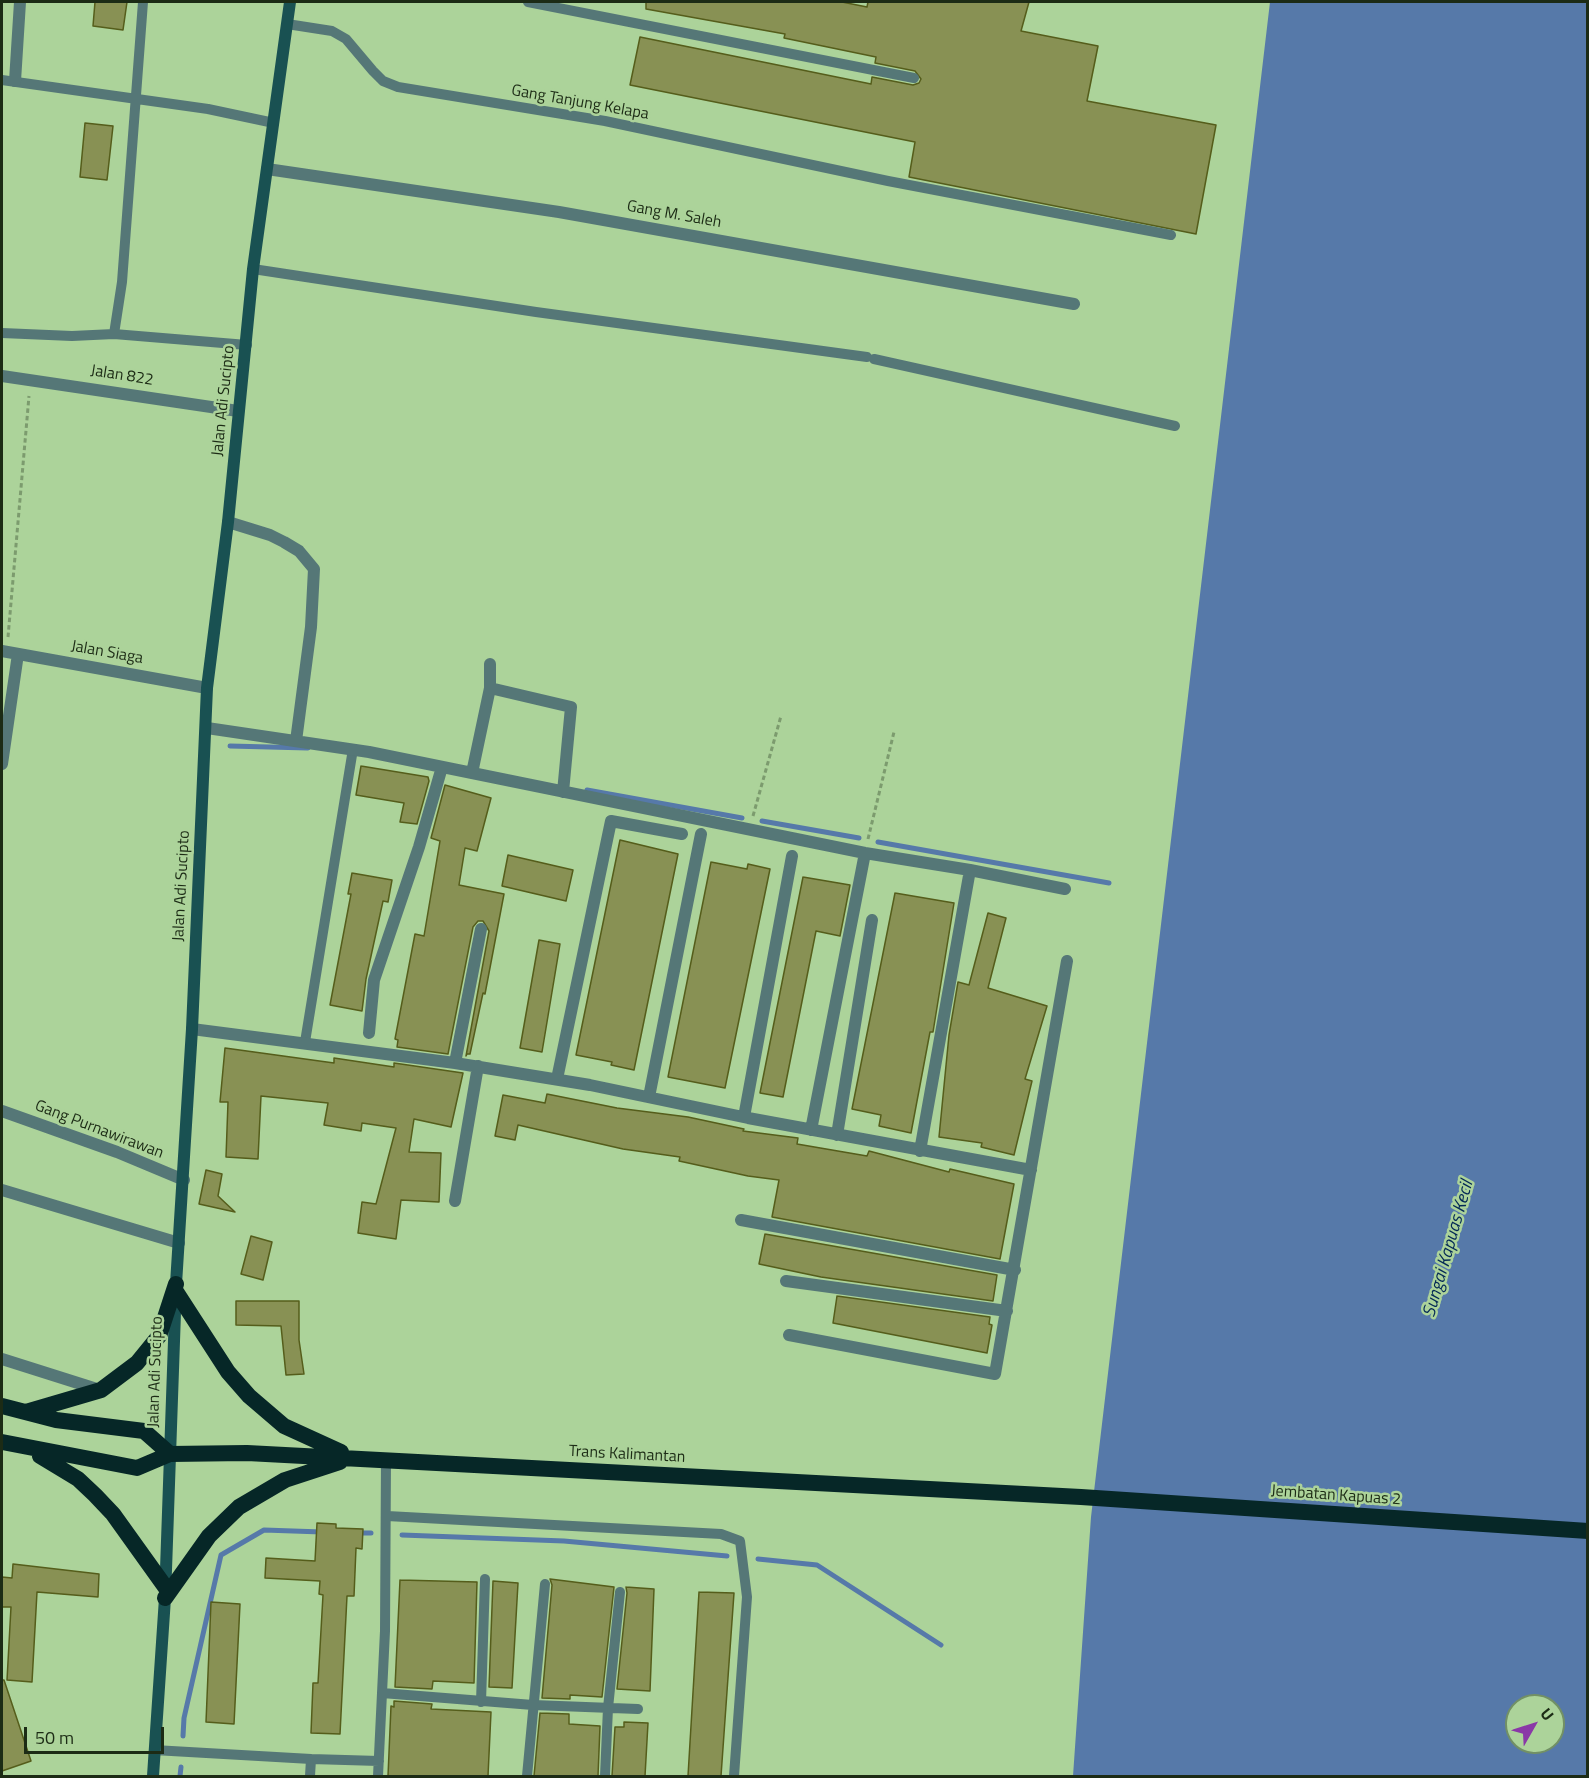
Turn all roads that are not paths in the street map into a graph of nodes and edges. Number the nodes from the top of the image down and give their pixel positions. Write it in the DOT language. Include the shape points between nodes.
graph roads {
  1 [pos="21,2"];
  2 [pos="143,2"];
  3 [pos="290,2"];
  4 [pos="528,2"];
  5 [pos="287,24"];
  6 [pos="914,78"];
  7 [pos="2,80"];
  8 [pos="15,81"];
  9 [pos="135,98"];
  10 [pos="274,123"];
  11 [pos="267,169"];
  12 [pos="1172,235"];
  13 [pos="253,269"];
  14 [pos="1074,304"];
  15 [pos="2,333"];
  16 [pos="114,334"];
  17 [pos="247,345"];
  18 [pos="2,376"];
  19 [pos="238,411"];
  20 [pos="1175,426"];
  21 [pos="228,522"];
  22 [pos="9,652"];
  23 [pos="490,664"];
  24 [pos="207,688"];
  25 [pos="490,688"];
  26 [pos="207,728"];
  27 [pos="296,741"];
  28 [pos="353,749"];
  29 [pos="2,764"];
  30 [pos="442,767"];
  31 [pos="472,774"];
  32 [pos="563,792"];
  33 [pos="682,834"];
  34 [pos="701,834"];
  35 [pos="865,853"];
  36 [pos="792,856"];
  37 [pos="970,870"];
  38 [pos="1065,890"];
  39 [pos="872,920"];
  40 [pos="481,929"];
  41 [pos="1067,961"];
  42 [pos="192,1029"];
  43 [pos="369,1033"];
  44 [pos="305,1042"];
  45 [pos="455,1063"];
  46 [pos="478,1066"];
  47 [pos="557,1079"];
  48 [pos="649,1097"];
  49 [pos="2,1111"];
  50 [pos="744,1117"];
  51 [pos="810,1130"];
  52 [pos="837,1135"];
  53 [pos="920,1151"];
  54 [pos="1031,1170"];
  55 [pos="184,1180"];
  56 [pos="2,1190"];
  57 [pos="455,1201"];
  58 [pos="741,1220"];
  59 [pos="179,1243"];
  60 [pos="1015,1270"];
  61 [pos="786,1281"];
  62 [pos="176,1287"];
  63 [pos="1007,1311"];
  64 [pos="789,1335"];
  65 [pos="2,1359"];
  66 [pos="101,1390"];
  67 [pos="2,1406"];
  68 [pos="26,1412"];
  69 [pos="2,1442"];
  70 [pos="19,1447"];
  71 [pos="170,1454"];
  72 [pos="355,1458"];
  73 [pos="386,1460"];
  74 [pos="1081,1497"];
  75 [pos="387,1516"];
  76 [pos="1587,1531"];
  77 [pos="485,1580"];
  78 [pos="545,1584"];
  79 [pos="620,1592"];
  80 [pos="165,1593"];
  81 [pos="382,1693"];
  82 [pos="481,1702"];
  83 [pos="533,1705"];
  84 [pos="608,1708"];
  85 [pos="638,1709"];
  86 [pos="154,1749"];
  87 [pos="311,1760"];
  88 [pos="379,1761"];
  89 [pos="153,1776"];
  90 [pos="310,1776"];
  91 [pos="378,1776"];
  92 [pos="527,1776"];
  93 [pos="604,1776"];
  94 [pos="734,1776"];
  1 -- 8 [label="street"];
  2 -- 9 [label="lane"];
  3 -- 5 [label="main road, Jalan Adi Sucipto"];
  4 -- 6 [label="lane"];
  5 -- 10 [label="main road, Jalan Adi Sucipto"];
  5 -- 12 [label="lane, Gang Tanjung Kelapa" via="332,31 346,39 384,81 398,87 605,121 888,181"];
  7 -- 8 [label="lane"];
  8 -- 9 [label="lane"];
  9 -- 10 [label="lane"];
  9 -- 16 [label="lane" via="122,282"];
  10 -- 11 [label="main road, Jalan Adi Sucipto"];
  11 -- 13 [label="main road, Jalan Adi Sucipto"];
  11 -- 14 [label="street, Gang M. Saleh" via="570,214"];
  13 -- 17 [label="main road, Jalan Adi Sucipto"];
  13 -- 20 [label="lane" via="870,358"];
  15 -- 16 [label="lane"];
  16 -- 17 [label="lane"];
  17 -- 19 [label="main road, Jalan Adi Sucipto"];
  18 -- 19 [label="street, Jalan 822"];
  19 -- 21 [label="main road, Jalan Adi Sucipto"];
  21 -- 24 [label="main road, Jalan Adi Sucipto"];
  21 -- 27 [label="street" via="284,542 308,559 314,569 311,627"];
  22 -- 24 [label="street, Jalan Siaga"];
  22 -- 29 [label="street"];
  23 -- 25 [label="street"];
  24 -- 26 [label="main road, Jalan Adi Sucipto"];
  25 -- 31 [label="street"];
  25 -- 32 [label="street" via="571,707"];
  26 -- 27 [label="street"];
  26 -- 42 [label="main road, Jalan Adi Sucipto"];
  27 -- 28 [label="street"];
  28 -- 30 [label="street"];
  28 -- 44 [label="lane"];
  30 -- 31 [label="street"];
  30 -- 43 [label="street" via="374,980"];
  31 -- 32 [label="street"];
  32 -- 35 [label="street"];
  33 -- 47 [label="street" via="611,821"];
  34 -- 48 [label="street"];
  35 -- 37 [label="street"];
  35 -- 51 [label="street"];
  36 -- 50 [label="street"];
  37 -- 38 [label="street"];
  37 -- 53 [label="street"];
  39 -- 52 [label="street"];
  40 -- 45 [label="street"];
  41 -- 54 [label="street"];
  42 -- 44 [label="street"];
  42 -- 55 [label="main road, Jalan Adi Sucipto"];
  44 -- 45 [label="street"];
  45 -- 46 [label="street"];
  46 -- 47 [label="street"];
  46 -- 57 [label="street"];
  47 -- 48 [label="street"];
  48 -- 50 [label="street"];
  49 -- 55 [label="street, Gang Purnawirawan"];
  50 -- 51 [label="street"];
  51 -- 52 [label="street"];
  52 -- 53 [label="street"];
  53 -- 54 [label="street"];
  54 -- 60 [label="street"];
  55 -- 59 [label="main road, Jalan Adi Sucipto"];
  56 -- 59 [label="street"];
  58 -- 60 [label="street"];
  59 -- 62 [label="main road, Jalan Adi Sucipto"];
  60 -- 63 [label="street"];
  61 -- 63 [label="street"];
  62 -- 66 [label="highway" via="159,1336 148,1352"];
  62 -- 71 [label="main road, Jalan Adi Sucipto"];
  62 -- 72 [label="highway" via="228,1372 249,1396 284,1426"];
  63 -- 64 [label="street" via="995,1374"];
  65 -- 66 [label="street"];
  66 -- 68 [label="highway"];
  67 -- 68 [label="highway"];
  68 -- 71 [label="highway" via="56,1420 144,1431"];
  69 -- 70 [label="highway"];
  70 -- 71 [label="highway" via="137,1468"];
  70 -- 80 [label="highway" via="52,1463 114,1514"];
  71 -- 72 [label="highway, Trans Kalimantan"];
  71 -- 80 [label="main road, Jalan Adi Sucipto"];
  72 -- 73 [label="highway, Trans Kalimantan"];
  72 -- 80 [label="highway" via="285,1480 239,1507 209,1536"];
  73 -- 74 [label="highway, Trans Kalimantan"];
  73 -- 75 [label="lane"];
  74 -- 76 [label="highway, Jembatan Kapuas 2"];
  75 -- 81 [label="lane"];
  75 -- 94 [label="lane" via="721,1534 740,1541 747,1597"];
  77 -- 82 [label="lane"];
  78 -- 83 [label="lane"];
  79 -- 84 [label="lane"];
  80 -- 86 [label="main road, Jalan Adi Sucipto"];
  81 -- 82 [label="lane"];
  81 -- 88 [label="lane"];
  82 -- 83 [label="lane"];
  83 -- 84 [label="lane"];
  83 -- 92 [label="lane"];
  84 -- 85 [label="lane"];
  84 -- 93 [label="lane"];
  86 -- 87 [label="lane"];
  86 -- 89 [label="main road, Jalan Adi Sucipto"];
  87 -- 88 [label="lane"];
  87 -- 90 [label="lane"];
  88 -- 91 [label="lane"];
}
